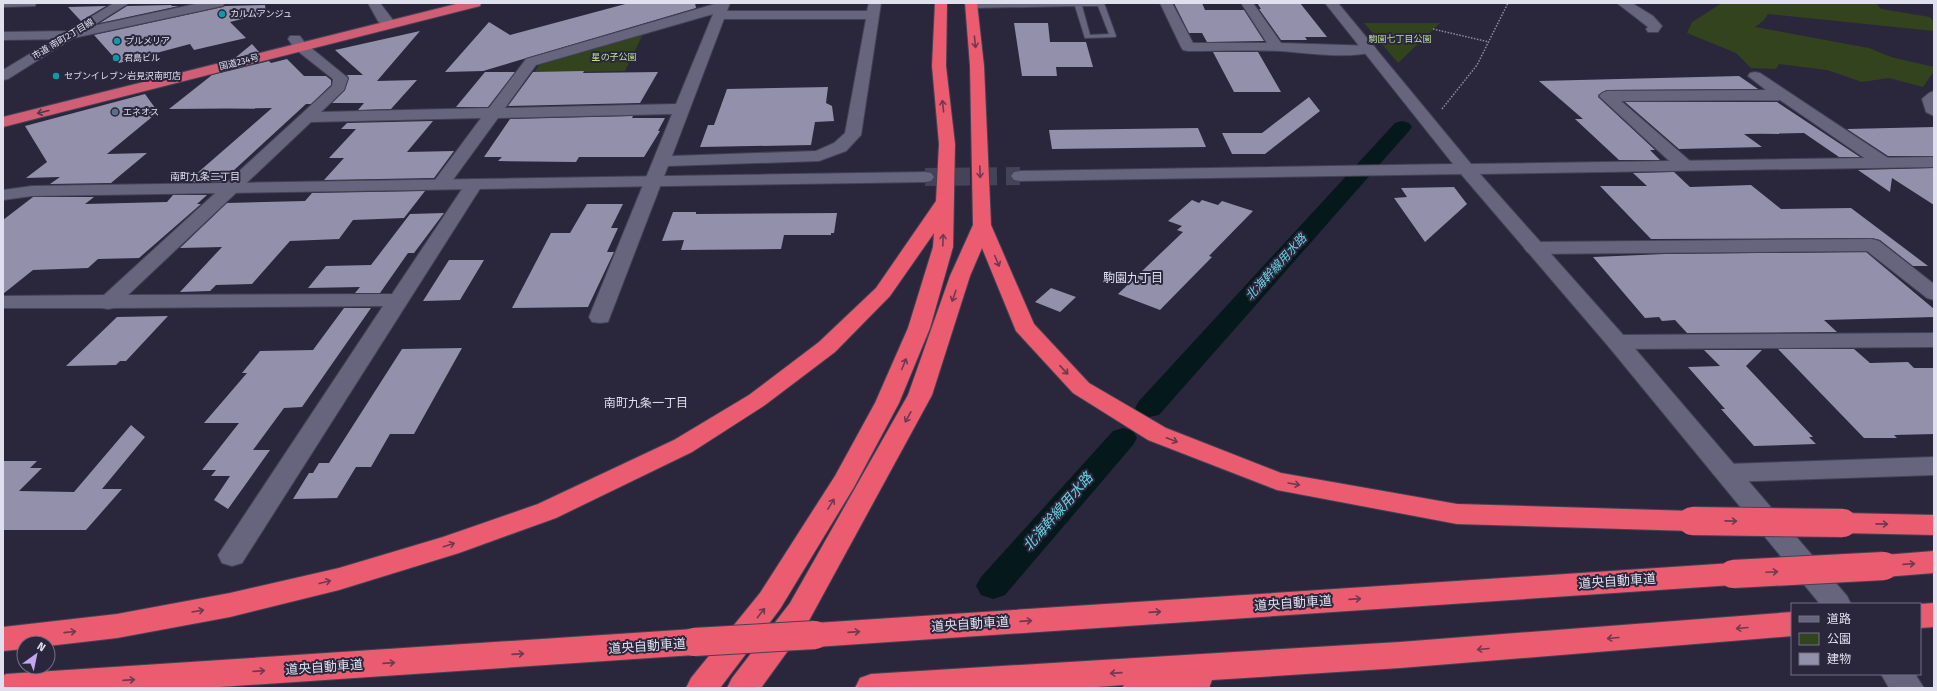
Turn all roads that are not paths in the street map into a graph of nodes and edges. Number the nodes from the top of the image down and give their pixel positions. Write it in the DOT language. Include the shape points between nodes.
graph roads {
  1 [pos="3,3"];
  2 [pos="30,3"];
  3 [pos="123,3"];
  4 [pos="218,3"];
  5 [pos="374,3"];
  6 [pos="444,3"];
  7 [pos="475,3"];
  8 [pos="941,3"];
  9 [pos="1166,3"];
  10 [pos="1247,3"];
  11 [pos="1331,3"];
  12 [pos="1623,3"];
  13 [pos="971,4"];
  14 [pos="1078,4"];
  15 [pos="722,8"];
  16 [pos="874,9"];
  17 [pos="386,21"];
  18 [pos="1653,29"];
  19 [pos="70,35"];
  20 [pos="3,36"];
  21 [pos="298,43"];
  22 [pos="1277,47"];
  23 [pos="1369,49"];
  24 [pos="3,76"];
  25 [pos="1755,76"];
  26 [pos="1781,95"];
  27 [pos="1934,96"];
  28 [pos="682,109"];
  29 [pos="3,111"];
  30 [pos="1934,111"];
  31 [pos="494,113"];
  32 [pos="308,117"];
  33 [pos="3,122"];
  34 [pos="661,161"];
  35 [pos="1882,162"];
  36 [pos="1934,162"];
  37 [pos="1684,166"];
  38 [pos="1466,169"];
  39 [pos="1020,176"];
  40 [pos="925,177"];
  41 [pos="654,182"];
  42 [pos="441,184"];
  43 [pos="474,184"];
  44 [pos="232,188"];
  45 [pos="3,194"];
  46 [pos="945,201"];
  47 [pos="982,225"];
  48 [pos="1534,248"];
  49 [pos="1934,294"];
  50 [pos="399,300"];
  51 [pos="3,302"];
  52 [pos="108,303"];
  53 [pos="600,318"];
  54 [pos="1934,340"];
  55 [pos="1617,342"];
  56 [pos="1934,466"];
  57 [pos="1727,473"];
  58 [pos="1934,525"];
  59 [pos="232,555"];
  60 [pos="1934,562"];
  61 [pos="1836,603"];
  62 [pos="1934,615"];
  63 [pos="1921,616"];
  64 [pos="1787,625"];
  65 [pos="3,639"];
  66 [pos="1400,655"];
  67 [pos="1897,675"];
  68 [pos="6,688"];
  69 [pos="702,688"];
  70 [pos="743,688"];
  71 [pos="871,688"];
  72 [pos="1138,688"];
  73 [pos="1908,688"];
  1 -- 2 [label="street"];
  3 -- 19 [label="street, 市道 南町2丁目線"];
  4 -- 19 [label="street"];
  5 -- 17 [label="street"];
  6 -- 17 [label="highway, 国道234号"];
  7 -- 17 [label="highway, 国道234号"];
  46 -- 8 [label="highway, one-way" via="947,144 939,66"];
  9 -- 22 [label="street" via="1188,47"];
  10 -- 22 [label="street"];
  11 -- 23 [label="street"];
  12 -- 18 [label="street" via="1648,19 1654,26"];
  13 -- 14 [label="lane"];
  13 -- 47 [label="highway, one-way" via="977,66"];
  14 -- 14 [label="lane" via="1087,37 1113,36 1101,4"];
  15 -- 16 [label="street"];
  15 -- 28 [label="street"];
  15 -- 31 [label="street" via="531,62"];
  16 -- 34 [label="street" via="854,135 840,147 818,156"];
  17 -- 21 [label="highway, 国道234号"];
  19 -- 20 [label="street"];
  19 -- 24 [label="street, 市道 南町2丁目線"];
  21 -- 29 [label="highway, 国道234号"];
  21 -- 32 [label="street" via="341,78 339,87"];
  21 -- 33 [label="highway, 国道234号, one-way"];
  22 -- 23 [label="street"];
  23 -- 38 [label="street"];
  25 -- 26 [label="street"];
  26 -- 35 [label="street"];
  26 -- 37 [label="street" via="1607,96"];
  27 -- 30 [label="street" via="1930,99"];
  28 -- 31 [label="street"];
  28 -- 34 [label="street"];
  31 -- 32 [label="street"];
  31 -- 42 [label="street"];
  32 -- 44 [label="street"];
  34 -- 41 [label="street"];
  35 -- 36 [label="street"];
  35 -- 37 [label="street"];
  37 -- 38 [label="street"];
  38 -- 39 [label="street"];
  38 -- 48 [label="street"];
  40 -- 41 [label="street"];
  41 -- 43 [label="street"];
  41 -- 53 [label="street"];
  42 -- 43 [label="street"];
  42 -- 44 [label="street"];
  43 -- 50 [label="street"];
  44 -- 45 [label="street" via="32,191"];
  44 -- 52 [label="street"];
  65 -- 46 [label="highway, one-way" via="117,626 230,605 339,579 449,546 547,512 683,446 757,400 827,347 883,292"];
  69 -- 46 [label="highway, one-way" via="770,601 845,481 887,403 919,328 943,248"];
  47 -- 58 [label="highway, one-way, bridge" via="1024,326 1080,388 1157,434 1277,481 1457,514"];
  47 -- 70 [label="highway, one-way" via="960,276 920,395 800,611"];
  48 -- 49 [label="street" via="1872,245"];
  48 -- 55 [label="street"];
  50 -- 52 [label="street"];
  50 -- 59 [label="street"];
  51 -- 52 [label="street"];
  54 -- 55 [label="street"];
  55 -- 57 [label="street"];
  56 -- 57 [label="street"];
  57 -- 61 [label="street"];
  68 -- 60 [label="highway, 道央自動車道, one-way, bridge"];
  62 -- 63 [label="highway"];
  64 -- 66 [label="highway, one-way"];
  66 -- 71 [label="highway, one-way"];
  66 -- 72 [label="highway"];
  67 -- 73 [label="street"];
}
